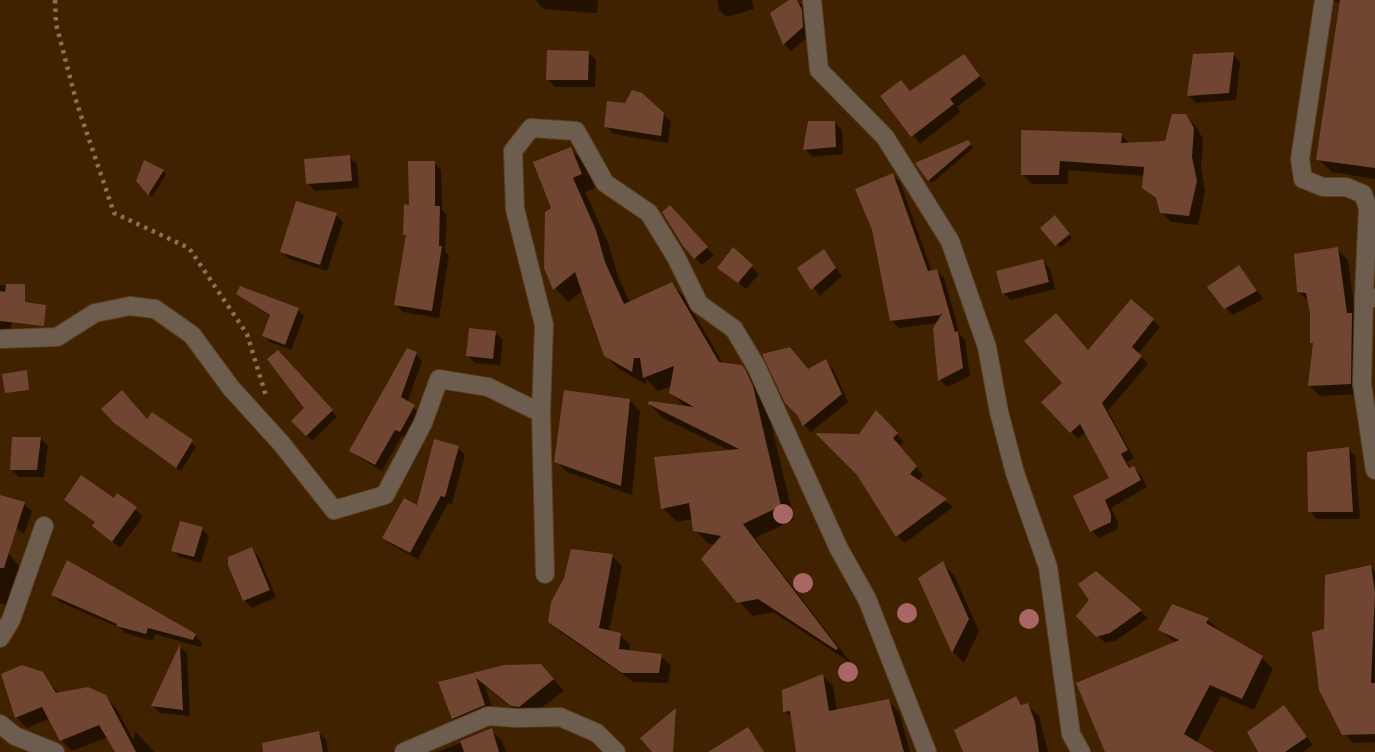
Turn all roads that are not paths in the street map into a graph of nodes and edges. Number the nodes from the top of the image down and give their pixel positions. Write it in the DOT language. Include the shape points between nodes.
graph roads {
  1 [pos="812,0"];
  2 [pos="1324,0"];
  3 [pos="1370,297"];
  4 [pos="0,339"];
  5 [pos="541,413"];
  6 [pos="1370,414"];
  7 [pos="1375,470"];
  8 [pos="44,526"];
  9 [pos="545,574"];
  10 [pos="0,638"];
  11 [pos="0,724"];
  12 [pos="55,752"];
  13 [pos="404,752"];
  14 [pos="616,752"];
  15 [pos="927,752"];
  16 [pos="1082,752"];
  1 -- 16 [label="street" via="819,70 885,137 950,241 987,347 1015,473 1048,567 1071,734"];
  2 -- 3 [label="street" via="1300,159 1303,179 1363,194 1368,208"];
  3 -- 6 [label="street" via="1362,384"];
  4 -- 5 [label="street" via="57,337 95,313 130,306 155,309 192,335 230,388 334,510 385,495 423,423 439,379 488,387"];
  5 -- 9 [label="street"];
  5 -- 15 [label="street" via="544,325 515,209 513,150 531,128 576,131 605,183 649,213 699,304 734,329 867,599"];
  6 -- 7 [label="street"];
  8 -- 10 [label="street" via="11,620"];
  11 -- 12 [label="street" via="15,736"];
  13 -- 14 [label="street" via="488,716 560,717 597,733"];
}
